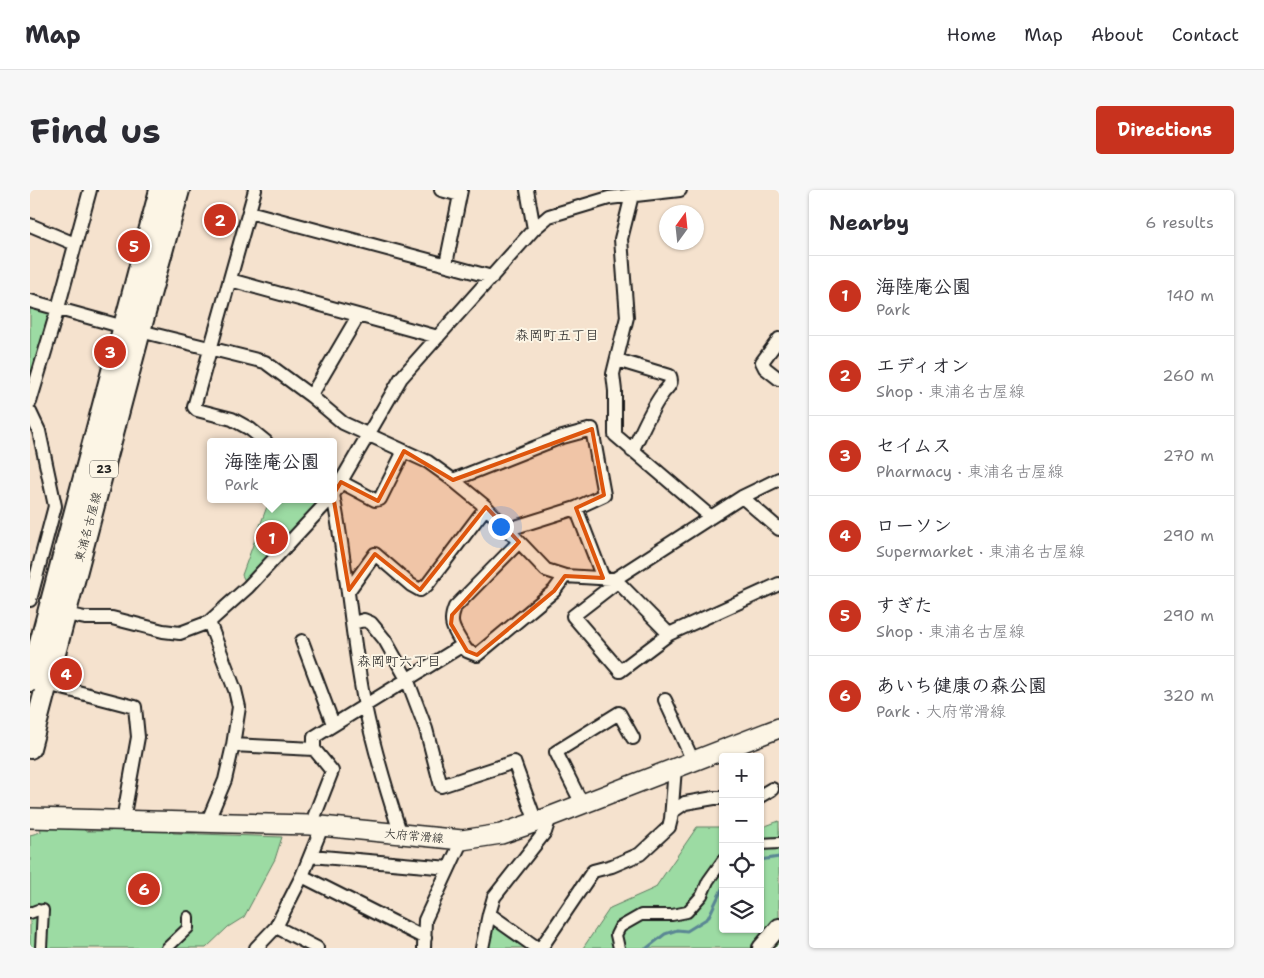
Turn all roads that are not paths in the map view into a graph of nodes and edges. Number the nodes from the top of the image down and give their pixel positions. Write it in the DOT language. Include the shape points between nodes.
graph roads {
  1 [pos="90,190"];
  2 [pos="160,190"];
  3 [pos="178,190"];
  4 [pos="255,190"];
  5 [pos="441,190"];
  6 [pos="527,190"];
  7 [pos="680,190"];
  8 [pos="460,192"];
  9 [pos="632,195"];
  10 [pos="249,212"];
  11 [pos="30,226"];
  12 [pos="534,229"];
  13 [pos="75,244"];
  14 [pos="446,264"];
  15 [pos="492,277"];
  16 [pos="230,280"];
  17 [pos="30,301"];
  18 [pos="58,308"];
  19 [pos="358,316"];
  20 [pos="132,329"];
  21 [pos="438,337"];
  22 [pos="779,339"];
  23 [pos="210,349"];
  24 [pos="617,360"];
  25 [pos="779,379"];
  26 [pos="311,396"];
  27 [pos="30,402"];
  28 [pos="30,412"];
  29 [pos="369,434"];
  30 [pos="261,438"];
  31 [pos="404,451"];
  32 [pos="632,451"];
  33 [pos="779,479"];
  34 [pos="453,480"];
  35 [pos="341,482"];
  36 [pos="337,488"];
  37 [pos="742,497"];
  38 [pos="326,503"];
  39 [pos="334,503"];
  40 [pos="486,507"];
  41 [pos="576,508"];
  42 [pos="711,517"];
  43 [pos="779,529"];
  44 [pos="509,530"];
  45 [pos="519,542"];
  46 [pos="565,576"];
  47 [pos="612,580"];
  48 [pos="779,584"];
  49 [pos="349,590"];
  50 [pos="30,600"];
  51 [pos="66,614"];
  52 [pos="209,622"];
  53 [pos="353,623"];
  54 [pos="669,634"];
  55 [pos="302,641"];
  56 [pos="463,645"];
  57 [pos="407,679"];
  58 [pos="39,682"];
  59 [pos="665,700"];
  60 [pos="365,705"];
  61 [pos="333,724"];
  62 [pos="779,728"];
  63 [pos="634,738"];
  64 [pos="233,745"];
  65 [pos="30,748"];
  66 [pos="314,749"];
  67 [pos="693,761"];
  68 [pos="675,768"];
  69 [pos="772,789"];
  70 [pos="764,794"];
  71 [pos="719,798"];
  72 [pos="582,804"];
  73 [pos="672,812"];
  74 [pos="30,818"];
  75 [pos="543,819"];
  76 [pos="122,820"];
  77 [pos="207,823"];
  78 [pos="317,826"];
  79 [pos="400,834"];
  80 [pos="462,840"];
  81 [pos="779,843"];
  82 [pos="764,844"];
  83 [pos="311,856"];
  84 [pos="719,866"];
  85 [pos="448,868"];
  86 [pos="302,876"];
  87 [pos="37,911"];
  88 [pos="489,914"];
  89 [pos="188,917"];
  90 [pos="276,926"];
  91 [pos="779,927"];
  92 [pos="425,943"];
  93 [pos="42,948"];
  94 [pos="167,948"];
  95 [pos="256,948"];
  96 [pos="317,948"];
  97 [pos="482,948"];
  98 [pos="539,948"];
  99 [pos="619,948"];
  100 [pos="761,948"];
  1 -- 13 [label="street"];
  2 -- 20 [label="main road, 東浦名古屋線 / 23"];
  3 -- 20 [label="main road, 東浦名古屋線 / 23"];
  4 -- 10 [label="street"];
  5 -- 8 [label="street"];
  6 -- 12 [label="street"];
  7 -- 9 [label="street"];
  8 -- 14 [label="street"];
  9 -- 12 [label="street" via="609,198 549,216"];
  9 -- 24 [label="street" via="621,239 627,317"];
  10 -- 14 [label="street"];
  10 -- 16 [label="street"];
  11 -- 13 [label="street"];
  12 -- 15 [label="street"];
  13 -- 18 [label="street"];
  14 -- 15 [label="street"];
  15 -- 21 [label="street"];
  16 -- 19 [label="street"];
  16 -- 23 [label="street"];
  17 -- 18 [label="street"];
  18 -- 20 [label="street"];
  18 -- 27 [label="street"];
  19 -- 21 [label="street"];
  19 -- 26 [label="street"];
  20 -- 23 [label="street"];
  20 -- 51 [label="main road, 東浦名古屋線 / 23"];
  20 -- 58 [label="main road, 東浦名古屋線 / 23"];
  21 -- 29 [label="street" via="401,378"];
  22 -- 25 [label="street" via="762,362"];
  23 -- 26 [label="street" via="264,362"];
  23 -- 30 [label="street" via="194,407 232,420"];
  24 -- 32 [label="street" via="612,374 615,434"];
  24 -- 32 [label="street" via="672,378"];
  26 -- 29 [label="street" via="343,423"];
  28 -- 50 [label="street" via="38,431 55,506"];
  29 -- 31 [label="street"];
  29 -- 35 [label="street"];
  31 -- 34 [label="street" via="428,462"];
  31 -- 35 [label="street" via="380,499 375,500"];
  32 -- 42 [label="street"];
  33 -- 37 [label="street"];
  34 -- 40 [label="street"];
  34 -- 41 [label="street" via="559,438 592,429 604,495"];
  35 -- 36 [label="street"];
  37 -- 42 [label="street"];
  37 -- 43 [label="street"];
  38 -- 52 [label="street" via="248,587"];
  39 -- 49 [label="street"];
  40 -- 44 [label="street"];
  40 -- 49 [label="street" via="420,590 375,554"];
  41 -- 44 [label="street"];
  41 -- 47 [label="street"];
  42 -- 47 [label="street"];
  44 -- 45 [label="street"];
  45 -- 46 [label="street" via="546,570"];
  45 -- 56 [label="street" via="455,607 451,624"];
  46 -- 47 [label="street"];
  46 -- 56 [label="street" via="554,591 478,655 466,651"];
  47 -- 54 [label="street"];
  47 -- 54 [label="street" via="573,616 620,671"];
  48 -- 54 [label="street"];
  49 -- 53 [label="street"];
  51 -- 52 [label="street" via="112,618 180,633"];
  51 -- 58 [label="main road, 東浦名古屋線 / 23"];
  52 -- 64 [label="street" via="235,690 238,707"];
  53 -- 57 [label="street" via="364,620 371,623 385,640"];
  53 -- 60 [label="street"];
  55 -- 61 [label="street"];
  56 -- 57 [label="street"];
  57 -- 60 [label="street"];
  57 -- 75 [label="street" via="426,729 441,786 514,762"];
  58 -- 65 [label="main road, 東浦名古屋線 / 23"];
  58 -- 76 [label="street" via="135,707 138,737"];
  59 -- 67 [label="street"];
  60 -- 61 [label="street"];
  60 -- 79 [label="street"];
  61 -- 66 [label="street" via="314,737"];
  62 -- 67 [label="main road, 大府常滑線"];
  63 -- 72 [label="street" via="619,713 556,752"];
  64 -- 66 [label="street"];
  64 -- 77 [label="street" via="224,780"];
  66 -- 78 [label="street" via="332,771"];
  67 -- 68 [label="main road, 大府常滑線"];
  68 -- 72 [label="main road, 大府常滑線"];
  68 -- 73 [label="street"];
  69 -- 70 [label="street"];
  71 -- 73 [label="street" via="685,803"];
  72 -- 75 [label="main road, 大府常滑線"];
  73 -- 98 [label="street" via="669,826 640,854 592,871"];
  74 -- 76 [label="main road, 大府常滑線"];
  75 -- 80 [label="main road, 大府常滑線" via="501,834"];
  75 -- 88 [label="street" via="545,832 494,897"];
  76 -- 77 [label="main road, 大府常滑線"];
  77 -- 78 [label="main road, 大府常滑線"];
  78 -- 79 [label="main road, 大府常滑線"];
  78 -- 83 [label="street"];
  79 -- 80 [label="main road, 大府常滑線"];
  80 -- 85 [label="street"];
  81 -- 82 [label="street"];
  83 -- 85 [label="street"];
  83 -- 86 [label="street"];
  84 -- 99 [label="street" via="702,895 687,912 641,915 620,927 616,936"];
  85 -- 92 [label="street" via="425,920"];
  86 -- 90 [label="street"];
  86 -- 92 [label="street"];
  87 -- 93 [label="street"];
  88 -- 97 [label="street"];
  88 -- 98 [label="street"];
  89 -- 94 [label="street" via="188,928"];
  90 -- 95 [label="street"];
  90 -- 96 [label="street"];
  91 -- 100 [label="street"];
}
